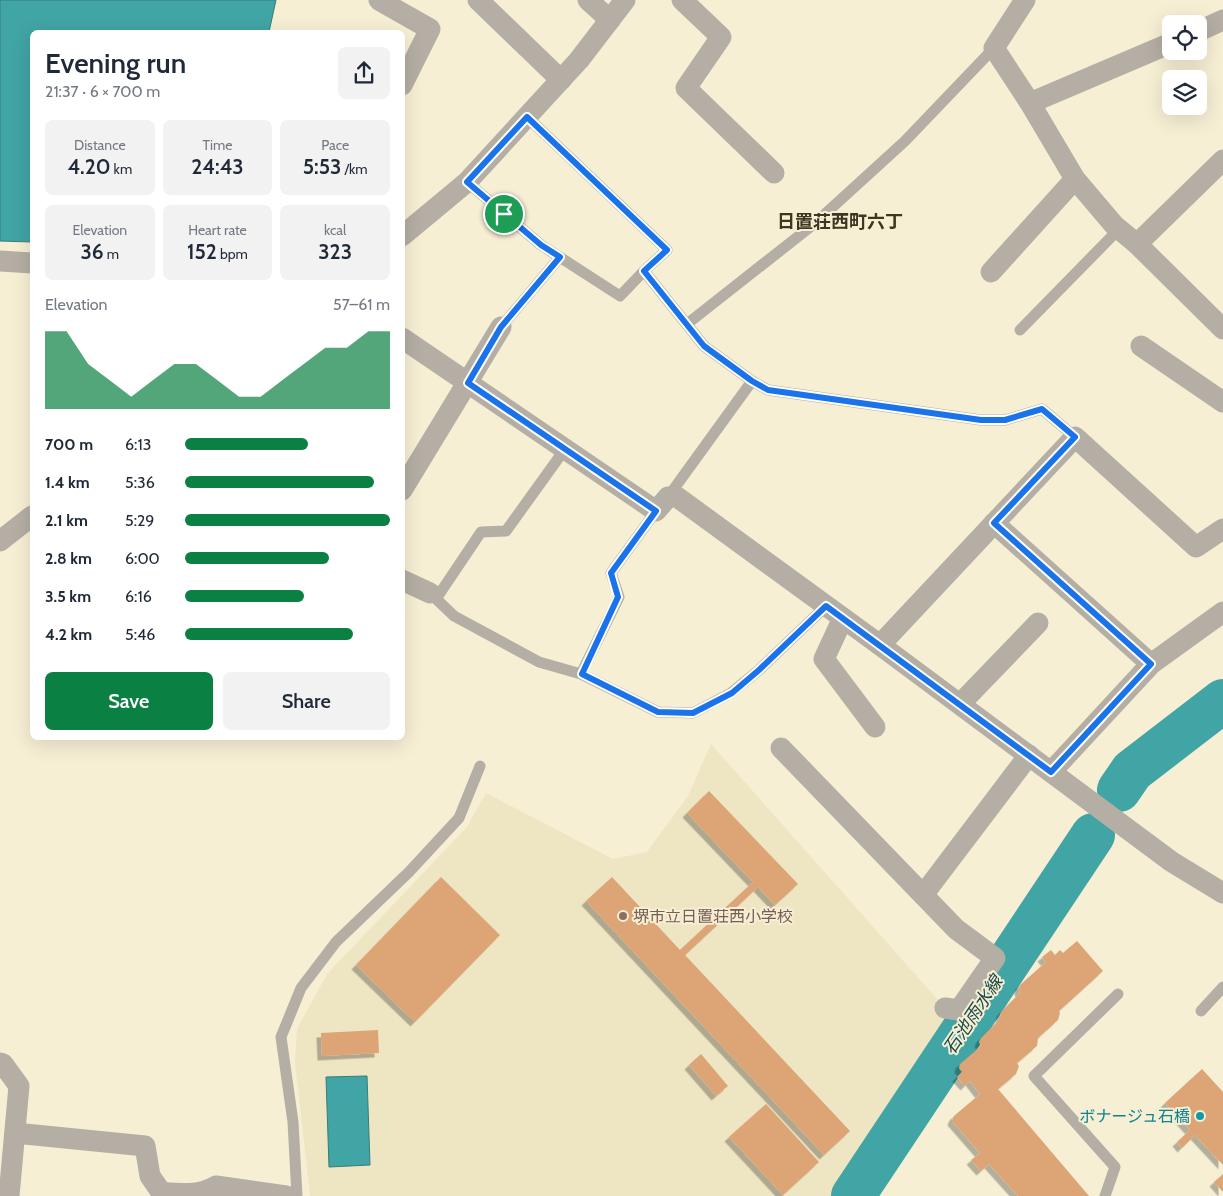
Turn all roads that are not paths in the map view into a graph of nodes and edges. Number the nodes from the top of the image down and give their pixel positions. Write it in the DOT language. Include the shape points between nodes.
graph roads {
  1 [pos="379,0"];
  2 [pos="478,0"];
  3 [pos="588,0"];
  4 [pos="625,0"];
  5 [pos="682,0"];
  6 [pos="1025,0"];
  7 [pos="610,20"];
  8 [pos="1223,20"];
  9 [pos="1207,27"];
  10 [pos="1162,47"];
  11 [pos="994,48"];
  12 [pos="405,79"];
  13 [pos="561,80"];
  14 [pos="1030,103"];
  15 [pos="527,117"];
  16 [pos="1223,160"];
  17 [pos="774,173"];
  18 [pos="1075,179"];
  19 [pos="467,182"];
  20 [pos="1119,229"];
  21 [pos="405,234"];
  22 [pos="1137,244"];
  23 [pos="560,257"];
  24 [pos="0,261"];
  25 [pos="30,263"];
  26 [pos="644,271"];
  27 [pos="991,272"];
  28 [pos="687,324"];
  29 [pos="501,327"];
  30 [pos="1223,329"];
  31 [pos="1020,330"];
  32 [pos="405,340"];
  33 [pos="1141,346"];
  34 [pos="752,381"];
  35 [pos="468,383"];
  36 [pos="1223,402"];
  37 [pos="1075,437"];
  38 [pos="565,449"];
  39 [pos="405,485"];
  40 [pos="662,504"];
  41 [pos="30,518"];
  42 [pos="994,523"];
  43 [pos="1223,529"];
  44 [pos="0,541"];
  45 [pos="405,582"];
  46 [pos="433,596"];
  47 [pos="835,612"];
  48 [pos="1223,612"];
  49 [pos="1038,623"];
  50 [pos="880,645"];
  51 [pos="1151,664"];
  52 [pos="582,674"];
  53 [pos="960,704"];
  54 [pos="875,727"];
  55 [pos="781,748"];
  56 [pos="1029,755"];
  57 [pos="480,766"];
  58 [pos="1051,772"];
  59 [pos="1223,893"];
  60 [pos="923,895"];
  61 [pos="1223,987"];
  62 [pos="1118,994"];
  63 [pos="945,1008"];
  64 [pos="1201,1011"];
  65 [pos="0,1063"];
  66 [pos="15,1133"];
  67 [pos="207,1194"];
  68 [pos="9,1196"];
  69 [pos="286,1196"];
  70 [pos="298,1196"];
  71 [pos="1105,1196"];
  1 -- 12 [label="street" via="430,29"];
  2 -- 13 [label="street"];
  3 -- 7 [label="street"];
  4 -- 7 [label="street"];
  5 -- 17 [label="street" via="721,36 686,88"];
  6 -- 11 [label="street"];
  7 -- 13 [label="street"];
  8 -- 9 [label="street"];
  10 -- 14 [label="street"];
  11 -- 14 [label="street"];
  11 -- 28 [label="lane" via="904,141 814,224"];
  13 -- 15 [label="street"];
  14 -- 18 [label="street"];
  15 -- 19 [label="street"];
  15 -- 26 [label="lane" via="667,250"];
  16 -- 22 [label="street"];
  18 -- 20 [label="street"];
  18 -- 27 [label="street"];
  19 -- 21 [label="street"];
  19 -- 23 [label="lane" via="541,245"];
  20 -- 22 [label="street"];
  20 -- 31 [label="lane"];
  22 -- 30 [label="street"];
  23 -- 26 [label="lane" via="620,296"];
  23 -- 29 [label="lane"];
  24 -- 25 [label="street"];
  26 -- 28 [label="lane"];
  28 -- 34 [label="lane" via="704,346"];
  29 -- 35 [label="street"];
  32 -- 35 [label="street"];
  33 -- 36 [label="street"];
  34 -- 37 [label="lane" via="768,390 981,420 1005,420 1042,409"];
  34 -- 40 [label="lane"];
  35 -- 38 [label="street"];
  35 -- 39 [label="street"];
  37 -- 42 [label="street"];
  37 -- 43 [label="street" via="1196,547"];
  38 -- 40 [label="street"];
  38 -- 46 [label="lane" via="506,531 481,532"];
  40 -- 47 [label="street" via="676,497"];
  40 -- 52 [label="lane" via="611,573 618,597"];
  41 -- 44 [label="street"];
  42 -- 50 [label="street"];
  42 -- 51 [label="street"];
  45 -- 46 [label="street"];
  46 -- 52 [label="lane" via="454,616 539,662"];
  47 -- 50 [label="street"];
  47 -- 52 [label="lane" via="732,693 693,713 658,712"];
  47 -- 54 [label="street" via="824,659"];
  48 -- 51 [label="street"];
  49 -- 53 [label="street"];
  50 -- 53 [label="street"];
  51 -- 58 [label="street"];
  53 -- 56 [label="street"];
  55 -- 60 [label="street"];
  56 -- 58 [label="street"];
  56 -- 60 [label="street"];
  57 -- 70 [label="lane" via="459,818 409,872 336,942 301,988 281,1037 293,1122"];
  58 -- 59 [label="street" via="1172,862"];
  60 -- 63 [label="street" via="956,929 995,958 959,1010"];
  61 -- 64 [label="lane"];
  62 -- 71 [label="lane" via="1034,1076 1115,1167"];
  65 -- 66 [label="street" via="19,1086"];
  66 -- 67 [label="street" via="145,1146 150,1176 162,1192"];
  66 -- 68 [label="street"];
  67 -- 69 [label="street" via="216,1186"];
}
